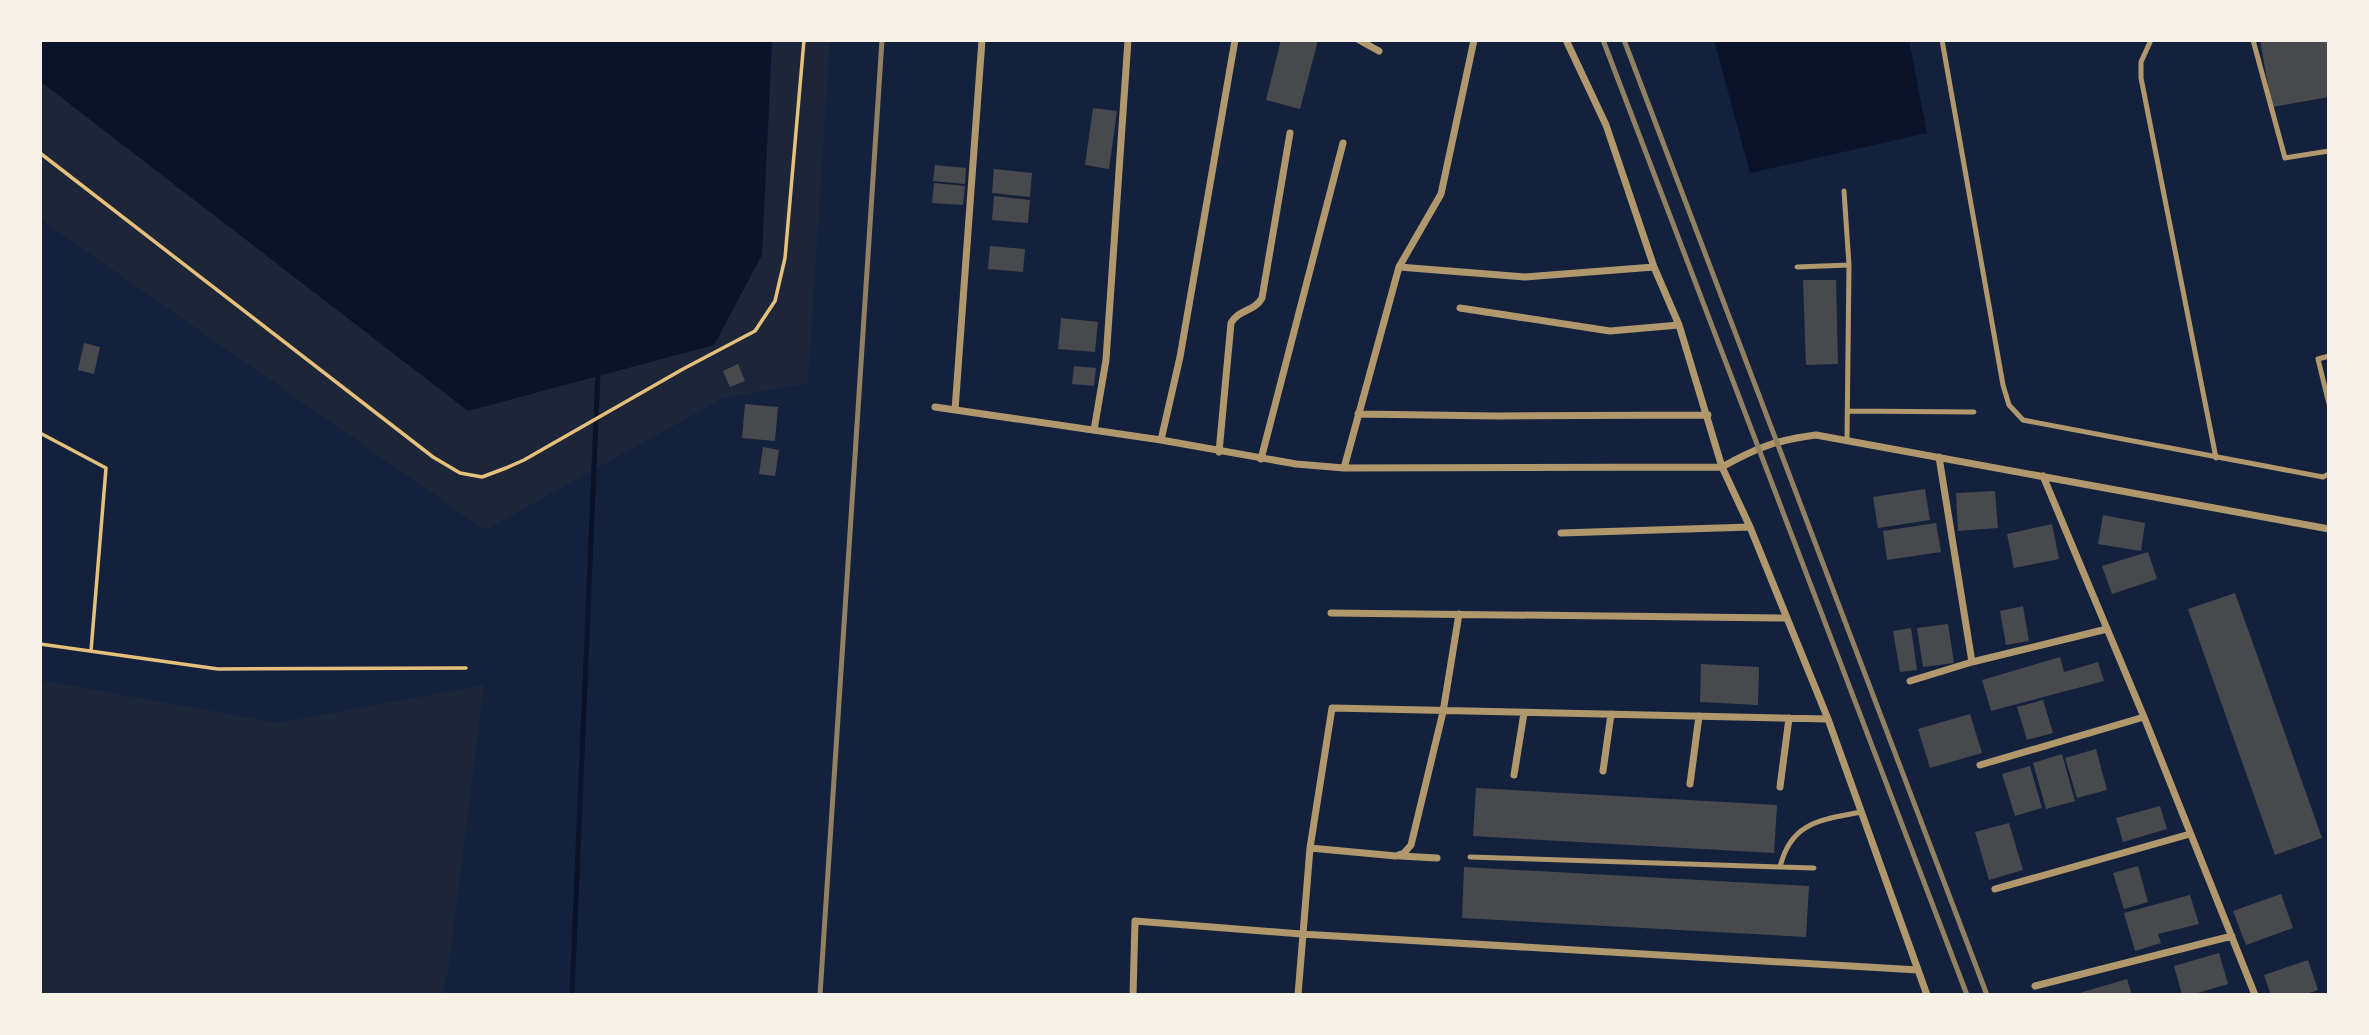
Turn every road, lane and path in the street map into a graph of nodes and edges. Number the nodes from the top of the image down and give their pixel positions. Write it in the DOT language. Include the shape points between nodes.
graph roads {
  1 [pos="804,40"];
  2 [pos="982,40"];
  3 [pos="1128,40"];
  4 [pos="1235,40"];
  5 [pos="1359,40"];
  6 [pos="1474,40"];
  7 [pos="1566,40"];
  8 [pos="1942,40"];
  9 [pos="2151,40"];
  10 [pos="2253,40"];
  11 [pos="1380,51"];
  12 [pos="1290,133"];
  13 [pos="1343,144"];
  14 [pos="2329,151"];
  15 [pos="40,153"];
  16 [pos="1844,191"];
  17 [pos="1849,265"];
  18 [pos="1399,267"];
  19 [pos="1654,267"];
  20 [pos="1797,267"];
  21 [pos="1460,308"];
  22 [pos="1679,325"];
  23 [pos="2329,356"];
  24 [pos="2329,404"];
  25 [pos="935,407"];
  26 [pos="955,410"];
  27 [pos="1847,411"];
  28 [pos="1974,412"];
  29 [pos="1358,414"];
  30 [pos="1708,415"];
  31 [pos="1094,430"];
  32 [pos="40,433"];
  33 [pos="1847,439"];
  34 [pos="1161,440"];
  35 [pos="1219,452"];
  36 [pos="1939,457"];
  37 [pos="2216,458"];
  38 [pos="1261,459"];
  39 [pos="1722,467"];
  40 [pos="1344,468"];
  41 [pos="2329,474"];
  42 [pos="2043,476"];
  43 [pos="1750,527"];
  44 [pos="2329,529"];
  45 [pos="1560,533"];
  46 [pos="1331,613"];
  47 [pos="1459,614"];
  48 [pos="1786,618"];
  49 [pos="2108,629"];
  50 [pos="40,644"];
  51 [pos="91,651"];
  52 [pos="1972,662"];
  53 [pos="466,668"];
  54 [pos="1910,681"];
  55 [pos="1443,712"];
  56 [pos="1524,713"];
  57 [pos="1611,714"];
  58 [pos="1699,716"];
  59 [pos="2144,717"];
  60 [pos="1788,718"];
  61 [pos="1828,719"];
  62 [pos="1980,765"];
  63 [pos="1603,771"];
  64 [pos="1514,775"];
  65 [pos="1690,784"];
  66 [pos="1780,788"];
  67 [pos="1861,811"];
  68 [pos="2190,834"];
  69 [pos="1310,848"];
  70 [pos="1396,856"];
  71 [pos="1470,857"];
  72 [pos="1437,858"];
  73 [pos="1780,867"];
  74 [pos="1814,869"];
  75 [pos="1995,889"];
  76 [pos="1301,934"];
  77 [pos="2231,936"];
  78 [pos="1918,970"];
  79 [pos="2035,986"];
  80 [pos="1133,995"];
  81 [pos="1298,995"];
  82 [pos="1927,995"];
  83 [pos="2255,995"];
  1 -- 15 [label="path" via="785,258 775,301 755,331 524,460 482,477 460,472 433,457"];
  2 -- 26 [label="street"];
  3 -- 31 [label="street" via="1105,360"];
  4 -- 34 [label="street" via="1180,357"];
  5 -- 11 [label="street"];
  6 -- 18 [label="street" via="1441,194"];
  7 -- 19 [label="street" via="1606,125"];
  8 -- 37 [label="lane" via="2009,405 2023,420"];
  9 -- 37 [label="lane" via="2143,54 2141,78"];
  10 -- 14 [label="lane" via="2284,158"];
  12 -- 35 [label="street" via="1262,298 1231,323"];
  13 -- 38 [label="street"];
  16 -- 17 [label="lane"];
  17 -- 20 [label="lane"];
  17 -- 27 [label="lane"];
  18 -- 19 [label="street" via="1525,277"];
  18 -- 29 [label="street"];
  19 -- 22 [label="street"];
  21 -- 22 [label="street" via="1610,331"];
  22 -- 30 [label="street"];
  23 -- 24 [label="lane" via="2318,359"];
  25 -- 26 [label="street"];
  26 -- 31 [label="street"];
  27 -- 28 [label="lane"];
  27 -- 33 [label="lane"];
  29 -- 30 [label="street"];
  29 -- 40 [label="street"];
  30 -- 39 [label="street"];
  31 -- 34 [label="street"];
  32 -- 51 [label="path" via="106,468"];
  33 -- 36 [label="street"];
  33 -- 39 [label="street" via="1816,435 1775,441"];
  34 -- 35 [label="street"];
  35 -- 38 [label="street"];
  36 -- 42 [label="street"];
  36 -- 52 [label="street"];
  37 -- 41 [label="lane" via="2323,477"];
  38 -- 40 [label="street"];
  39 -- 40 [label="street"];
  39 -- 43 [label="street"];
  42 -- 44 [label="street"];
  42 -- 49 [label="street"];
  43 -- 45 [label="street"];
  43 -- 48 [label="street"];
  46 -- 47 [label="street"];
  47 -- 48 [label="street"];
  47 -- 55 [label="street"];
  48 -- 61 [label="street"];
  49 -- 52 [label="street"];
  49 -- 59 [label="street"];
  50 -- 51 [label="path"];
  51 -- 53 [label="path" via="218,669"];
  52 -- 54 [label="street"];
  55 -- 56 [label="street"];
  55 -- 69 [label="street" via="1332,708"];
  55 -- 70 [label="street" via="1411,845"];
  56 -- 57 [label="street"];
  56 -- 64 [label="street"];
  57 -- 58 [label="street"];
  57 -- 63 [label="street"];
  58 -- 60 [label="street"];
  58 -- 65 [label="street"];
  59 -- 62 [label="street"];
  59 -- 68 [label="street"];
  60 -- 61 [label="street"];
  60 -- 66 [label="street"];
  61 -- 67 [label="street"];
  67 -- 73 [label="lane" via="1804,826"];
  67 -- 78 [label="street"];
  68 -- 75 [label="street"];
  68 -- 77 [label="street"];
  69 -- 70 [label="street"];
  69 -- 76 [label="street"];
  70 -- 72 [label="street"];
  71 -- 73 [label="lane"];
  73 -- 74 [label="lane"];
  76 -- 78 [label="street"];
  76 -- 80 [label="street" via="1135,921"];
  76 -- 81 [label="street"];
  77 -- 79 [label="street"];
  77 -- 83 [label="street"];
  78 -- 82 [label="street"];
}
